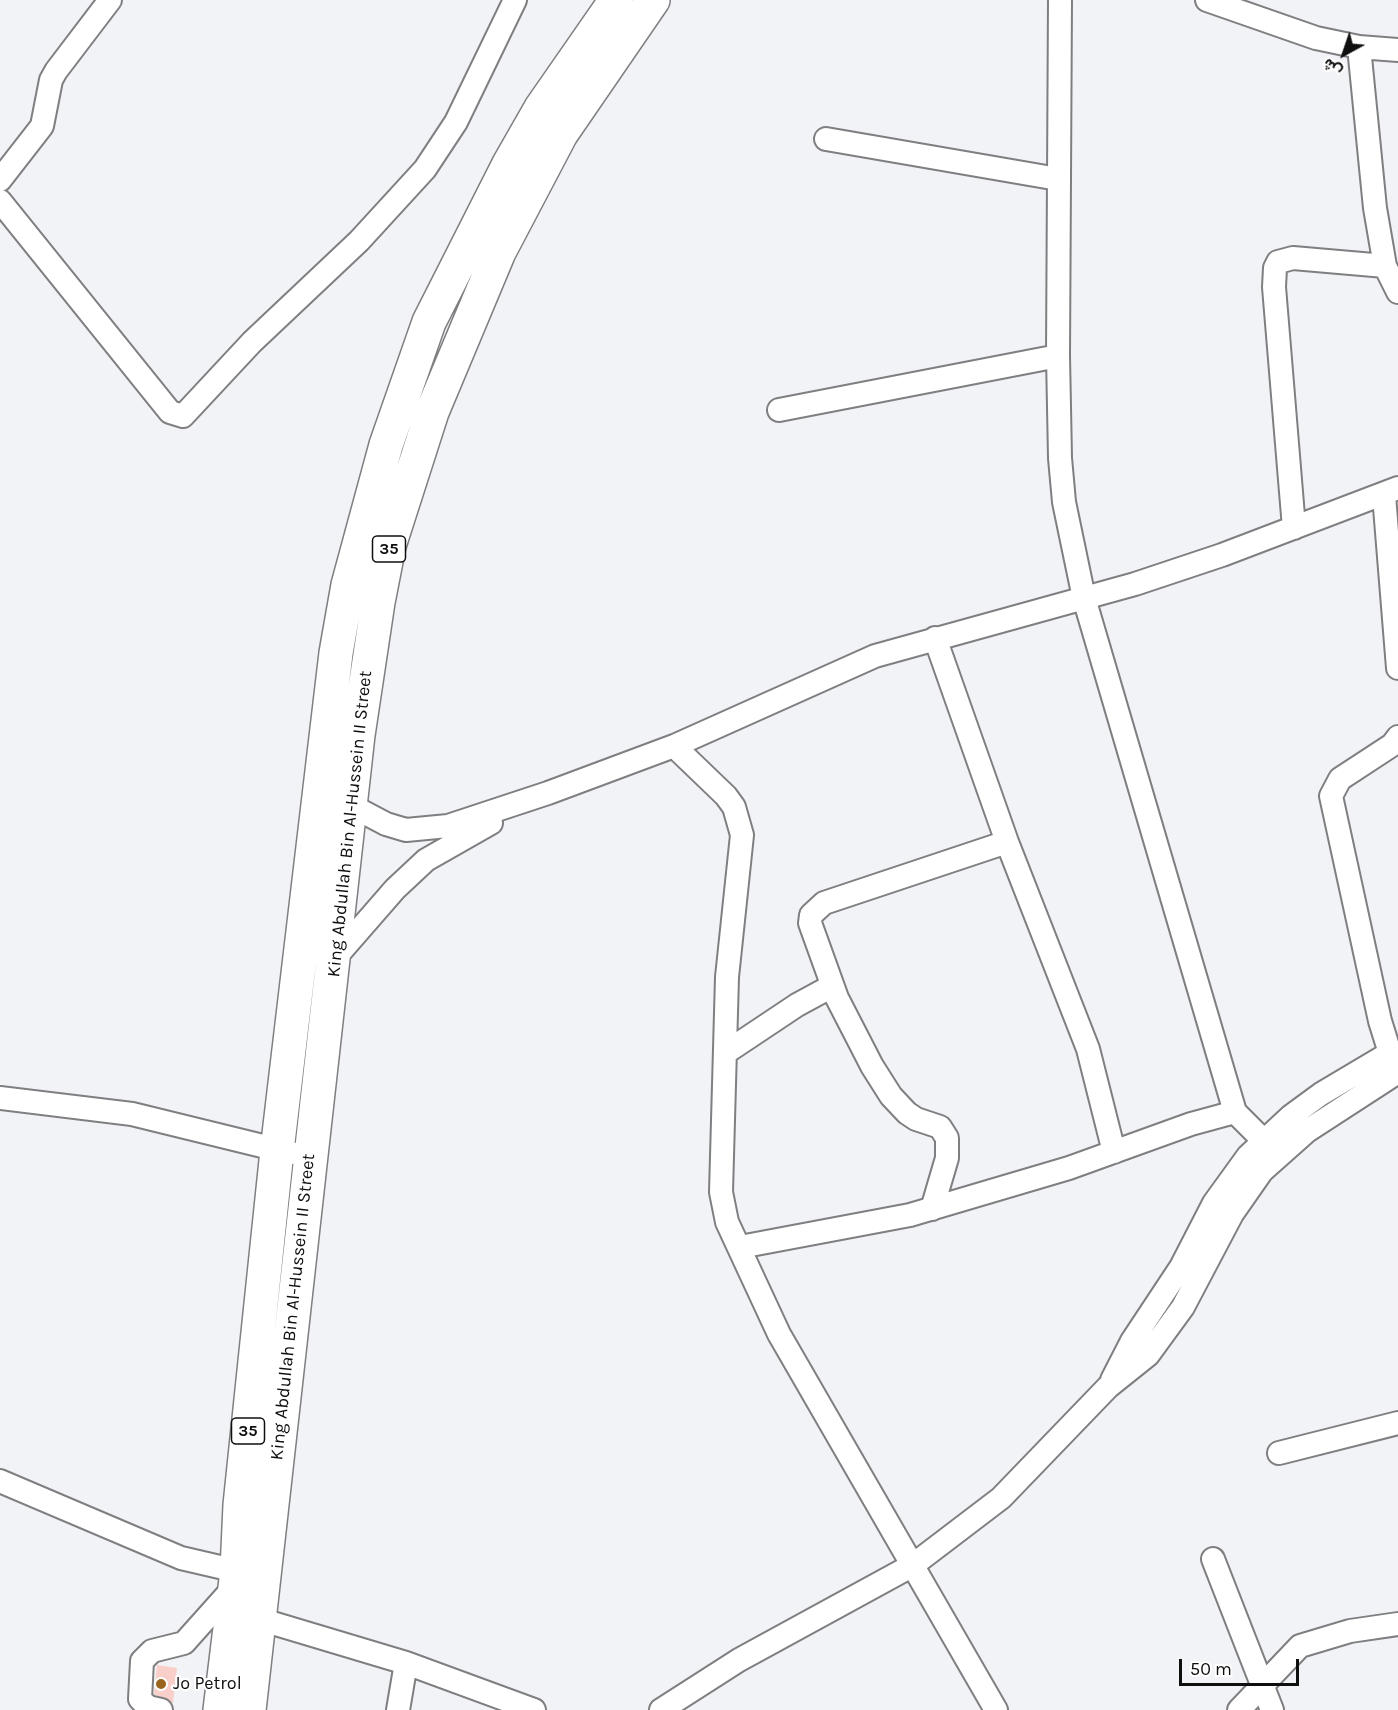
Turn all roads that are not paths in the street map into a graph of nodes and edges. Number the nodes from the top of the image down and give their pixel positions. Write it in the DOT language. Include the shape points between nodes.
graph roads {
  1 [pos="110,0"];
  2 [pos="515,0"];
  3 [pos="616,0"];
  4 [pos="653,0"];
  5 [pos="1060,0"];
  6 [pos="1207,0"];
  7 [pos="1359,47"];
  8 [pos="1398,50"];
  9 [pos="826,139"];
  10 [pos="1058,179"];
  11 [pos="0,180"];
  12 [pos="0,201"];
  13 [pos="1385,267"];
  14 [pos="1398,292"];
  15 [pos="1058,356"];
  16 [pos="778,410"];
  17 [pos="1391,491"];
  18 [pos="1294,528"];
  19 [pos="1084,598"];
  20 [pos="935,638"];
  21 [pos="1398,668"];
  22 [pos="1398,737"];
  23 [pos="674,746"];
  24 [pos="548,793"];
  25 [pos="350,805"];
  26 [pos="1007,842"];
  27 [pos="334,959"];
  28 [pos="832,986"];
  29 [pos="725,1053"];
  30 [pos="1396,1061"];
  31 [pos="0,1098"];
  32 [pos="1236,1112"];
  33 [pos="1263,1140"];
  34 [pos="277,1151"];
  35 [pos="1114,1152"];
  36 [pos="310,1156"];
  37 [pos="932,1209"];
  38 [pos="740,1247"];
  39 [pos="1108,1386"];
  40 [pos="1398,1423"];
  41 [pos="1279,1453"];
  42 [pos="0,1481"];
  43 [pos="1213,1559"];
  44 [pos="913,1565"];
  45 [pos="236,1578"];
  46 [pos="259,1619"];
  47 [pos="1398,1624"];
  48 [pos="406,1663"];
  49 [pos="1264,1685"];
  50 [pos="686,1702"];
  51 [pos="520,1708"];
  52 [pos="161,1710"];
  53 [pos="220,1710"];
  54 [pos="249,1710"];
  55 [pos="398,1710"];
  56 [pos="661,1710"];
  57 [pos="996,1710"];
  58 [pos="1239,1710"];
  59 [pos="1272,1710"];
  1 -- 11 [label="street" via="56,71 39,132"];
  2 -- 12 [label="street" via="456,122 425,169 358,242 252,342 183,416 170,412"];
  3 -- 34 [label="highway, King Abdullah Bin Al-Hussein II Street / 35" via="541,108 429,322 365,515 336,653"];
  4 -- 25 [label="highway, King Abdullah Bin Al-Hussein II Street / 35" via="561,134 499,252 432,412 384,568"];
  5 -- 10 [label="street"];
  6 -- 7 [label="street" via="1316,38"];
  7 -- 8 [label="street"];
  7 -- 13 [label="street" via="1375,208"];
  9 -- 10 [label="street"];
  10 -- 15 [label="street"];
  13 -- 14 [label="street"];
  13 -- 18 [label="street" via="1293,258 1278,262 1275,268"];
  15 -- 16 [label="street"];
  15 -- 19 [label="street" via="1061,476"];
  17 -- 18 [label="street"];
  17 -- 21 [label="street"];
  18 -- 19 [label="street"];
  19 -- 20 [label="street"];
  19 -- 32 [label="street"];
  20 -- 23 [label="street" via="836,672"];
  20 -- 26 [label="street"];
  22 -- 30 [label="street" via="1340,779 1331,796 1377,1009"];
  23 -- 24 [label="street"];
  23 -- 29 [label="street" via="726,796 734,807 742,835 730,940"];
  24 -- 25 [label="street" via="448,826 424,830 386,824"];
  24 -- 27 [label="street" via="426,860"];
  25 -- 27 [label="highway, King Abdullah Bin Al-Hussein II Street / 35"];
  26 -- 28 [label="street" via="813,910 810,922"];
  26 -- 35 [label="street" via="1088,1049"];
  27 -- 36 [label="highway, King Abdullah Bin Al-Hussein II Street / 35"];
  28 -- 29 [label="street"];
  28 -- 37 [label="street" via="851,1030 891,1096 916,1119 940,1127 947,1138 947,1158"];
  29 -- 38 [label="street" via="721,1192 727,1222"];
  30 -- 33 [label="street" via="1321,1095"];
  30 -- 39 [label="street" via="1262,1171 1232,1214 1165,1333 1148,1355"];
  31 -- 34 [label="street" via="132,1114"];
  32 -- 33 [label="street"];
  32 -- 35 [label="street"];
  33 -- 39 [label="street" via="1214,1203 1181,1267 1132,1341"];
  34 -- 36 [label="street"];
  34 -- 45 [label="highway, King Abdullah Bin Al-Hussein II Street / 35"];
  35 -- 37 [label="street"];
  36 -- 46 [label="highway, King Abdullah Bin Al-Hussein II Street / 35"];
  37 -- 38 [label="street"];
  38 -- 44 [label="street" via="778,1335"];
  39 -- 44 [label="street" via="1001,1498"];
  40 -- 41 [label="street"];
  42 -- 45 [label="street"];
  43 -- 49 [label="street"];
  44 -- 50 [label="street" via="739,1660"];
  44 -- 57 [label="street"];
  45 -- 52 [label="street" via="192,1637 184,1643 152,1651 142,1661 140,1699 148,1707"];
  45 -- 53 [label="highway, King Abdullah Bin Al-Hussein II Street / 35"];
  46 -- 48 [label="street"];
  46 -- 54 [label="highway, King Abdullah Bin Al-Hussein II Street / 35"];
  47 -- 49 [label="street" via="1350,1631 1300,1646"];
  48 -- 51 [label="street"];
  48 -- 55 [label="street"];
  49 -- 58 [label="street"];
  49 -- 59 [label="street"];
  50 -- 56 [label="street"];
}
